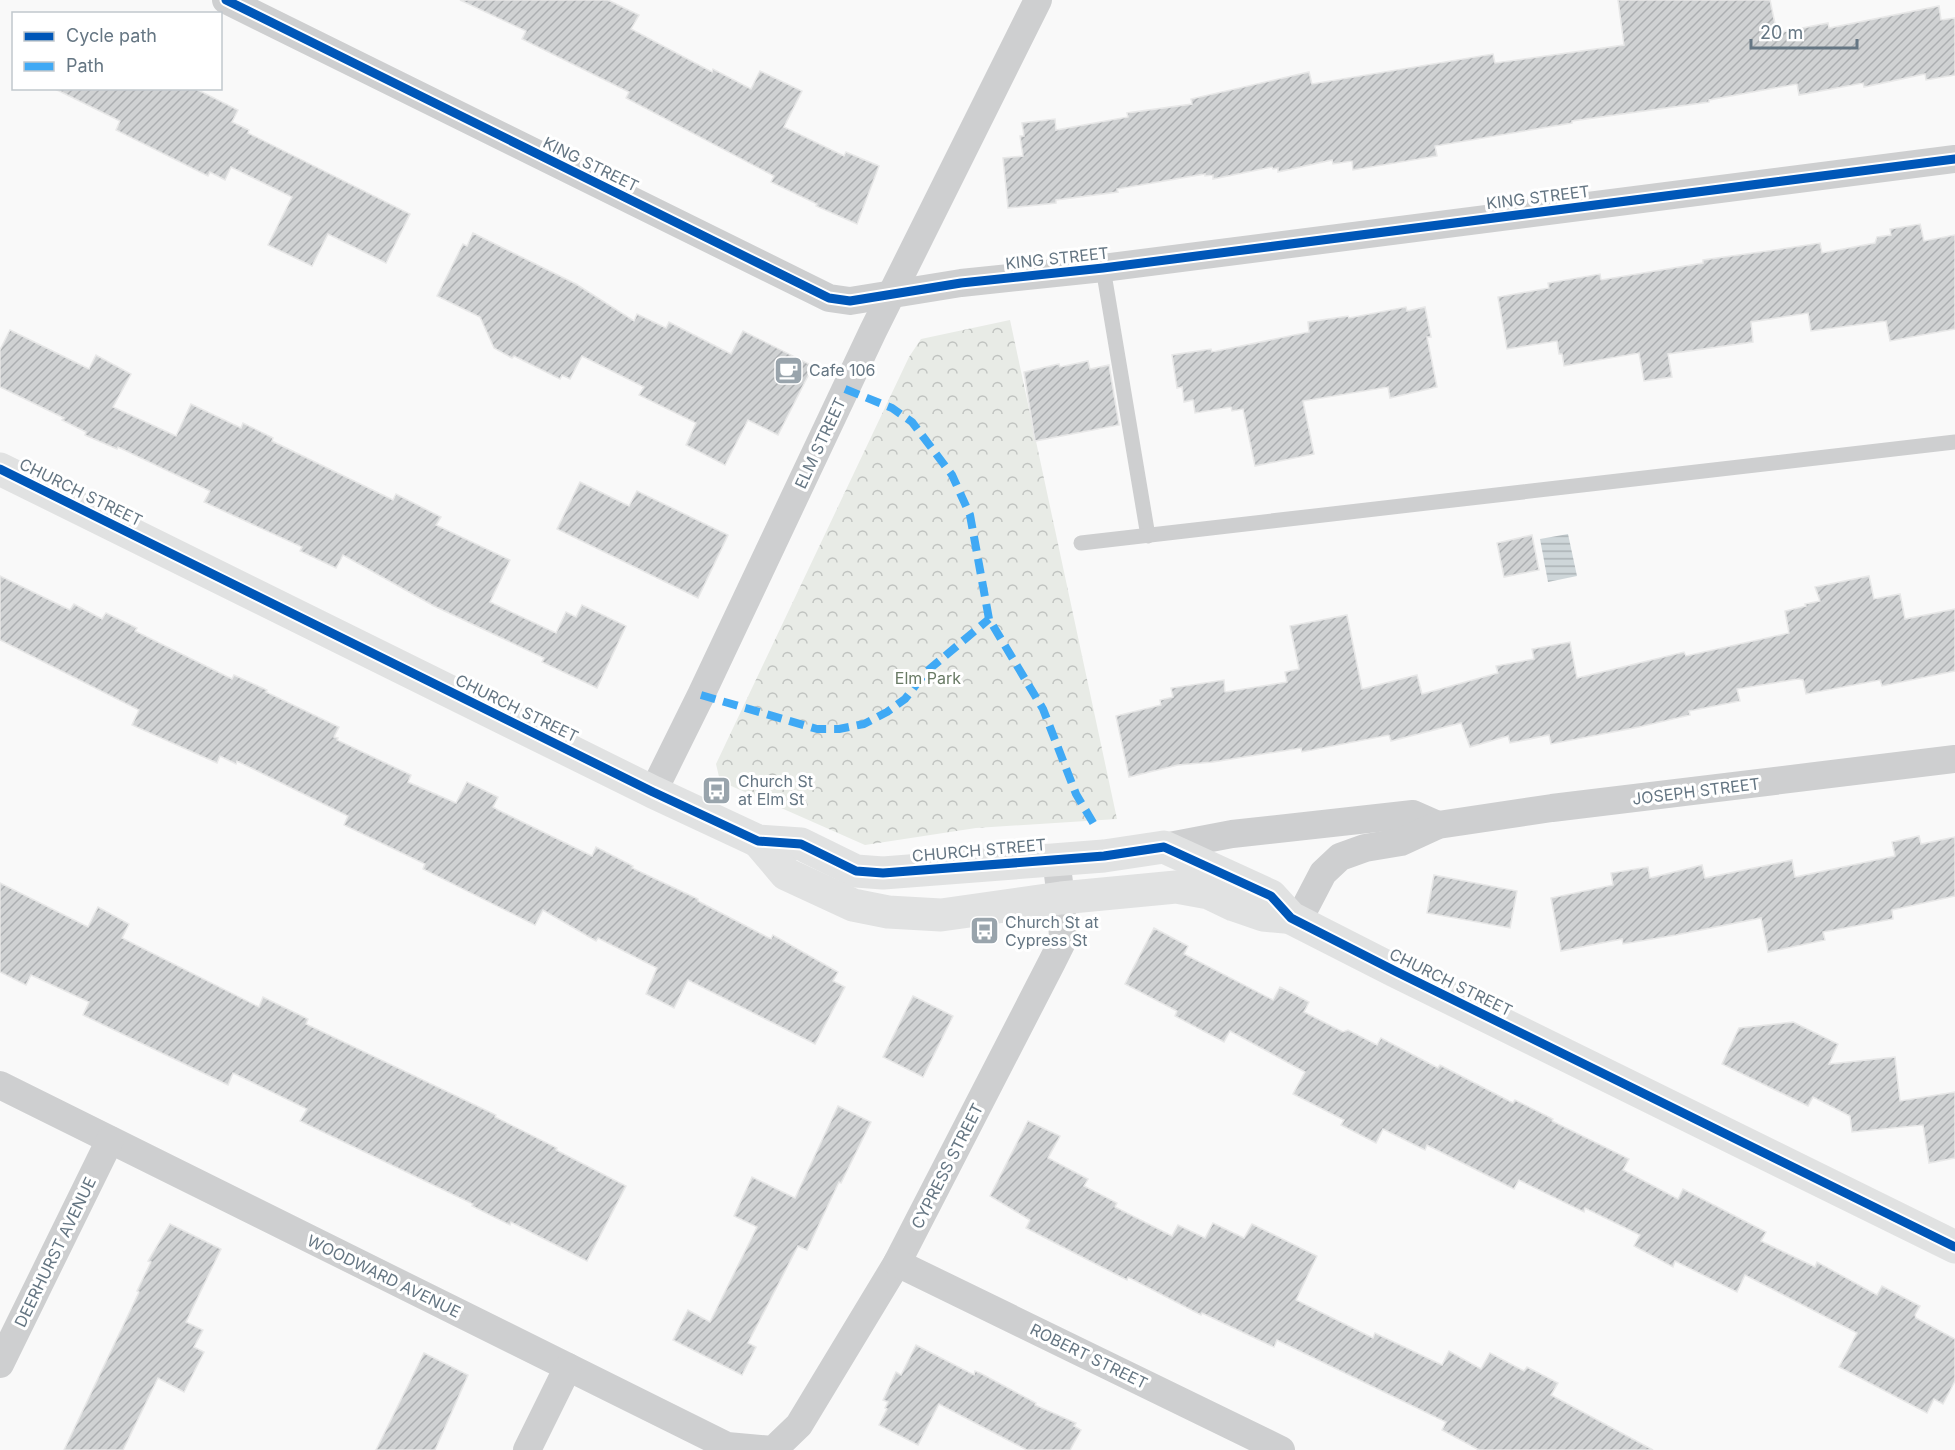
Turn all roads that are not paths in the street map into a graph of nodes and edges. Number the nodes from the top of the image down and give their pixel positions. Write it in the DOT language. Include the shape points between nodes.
graph roads {
  1 [pos="226,0"];
  2 [pos="1038,0"];
  3 [pos="1955,159"];
  4 [pos="1103,268"];
  5 [pos="892,295"];
  6 [pos="1955,442"];
  7 [pos="0,469"];
  8 [pos="1148,536"];
  9 [pos="1081,543"];
  10 [pos="1955,759"];
  11 [pos="653,792"];
  12 [pos="1438,825"];
  13 [pos="758,841"];
  14 [pos="1164,848"];
  15 [pos="1056,859"];
  16 [pos="1061,898"];
  17 [pos="1295,919"];
  18 [pos="0,1085"];
  19 [pos="110,1140"];
  20 [pos="1955,1247"];
  21 [pos="897,1263"];
  22 [pos="0,1364"];
  23 [pos="568,1367"];
  24 [pos="528,1450"];
  25 [pos="772,1450"];
  26 [pos="1281,1450"];
  1 -- 5 [label="street, KING STREET" via="829,298 850,301"];
  2 -- 5 [label="street, ELM STREET"];
  3 -- 4 [label="street, KING STREET"];
  4 -- 5 [label="street, KING STREET" via="961,282"];
  4 -- 8 [label="lane"];
  5 -- 11 [label="street, ELM STREET"];
  6 -- 8 [label="lane"];
  7 -- 11 [label="street, CHURCH STREET"];
  8 -- 9 [label="lane"];
  10 -- 12 [label="street, JOSEPH STREET"];
  11 -- 13 [label="street, CHURCH STREET"];
  12 -- 14 [label="street, JOSEPH STREET" via="1413,814 1232,834"];
  12 -- 17 [label="street, JOSEPH STREET" via="1401,842 1340,857 1323,873"];
  13 -- 15 [label="street, CHURCH STREET" via="801,844 856,871 883,873"];
  13 -- 16 [label="street, CHURCH STREET" via="786,874 853,905 888,912 941,915"];
  14 -- 15 [label="street, CHURCH STREET"];
  14 -- 17 [label="street, CHURCH STREET" via="1271,896"];
  15 -- 16 [label="street, CYPRESS STREET"];
  16 -- 17 [label="street, CHURCH STREET" via="1176,887 1209,893 1263,915"];
  16 -- 21 [label="street, CYPRESS STREET" via="1063,940"];
  17 -- 20 [label="street, CHURCH STREET"];
  18 -- 19 [label="street, WOODWARD AVENUE"];
  19 -- 22 [label="street, DEERHURST AVENUE"];
  19 -- 23 [label="street, WOODWARD AVENUE"];
  21 -- 25 [label="street, CYPRESS STREET" via="799,1425"];
  21 -- 26 [label="street, ROBERT STREET"];
  23 -- 24 [label="street"];
  23 -- 25 [label="street, WOODWARD AVENUE" via="727,1446"];
}
